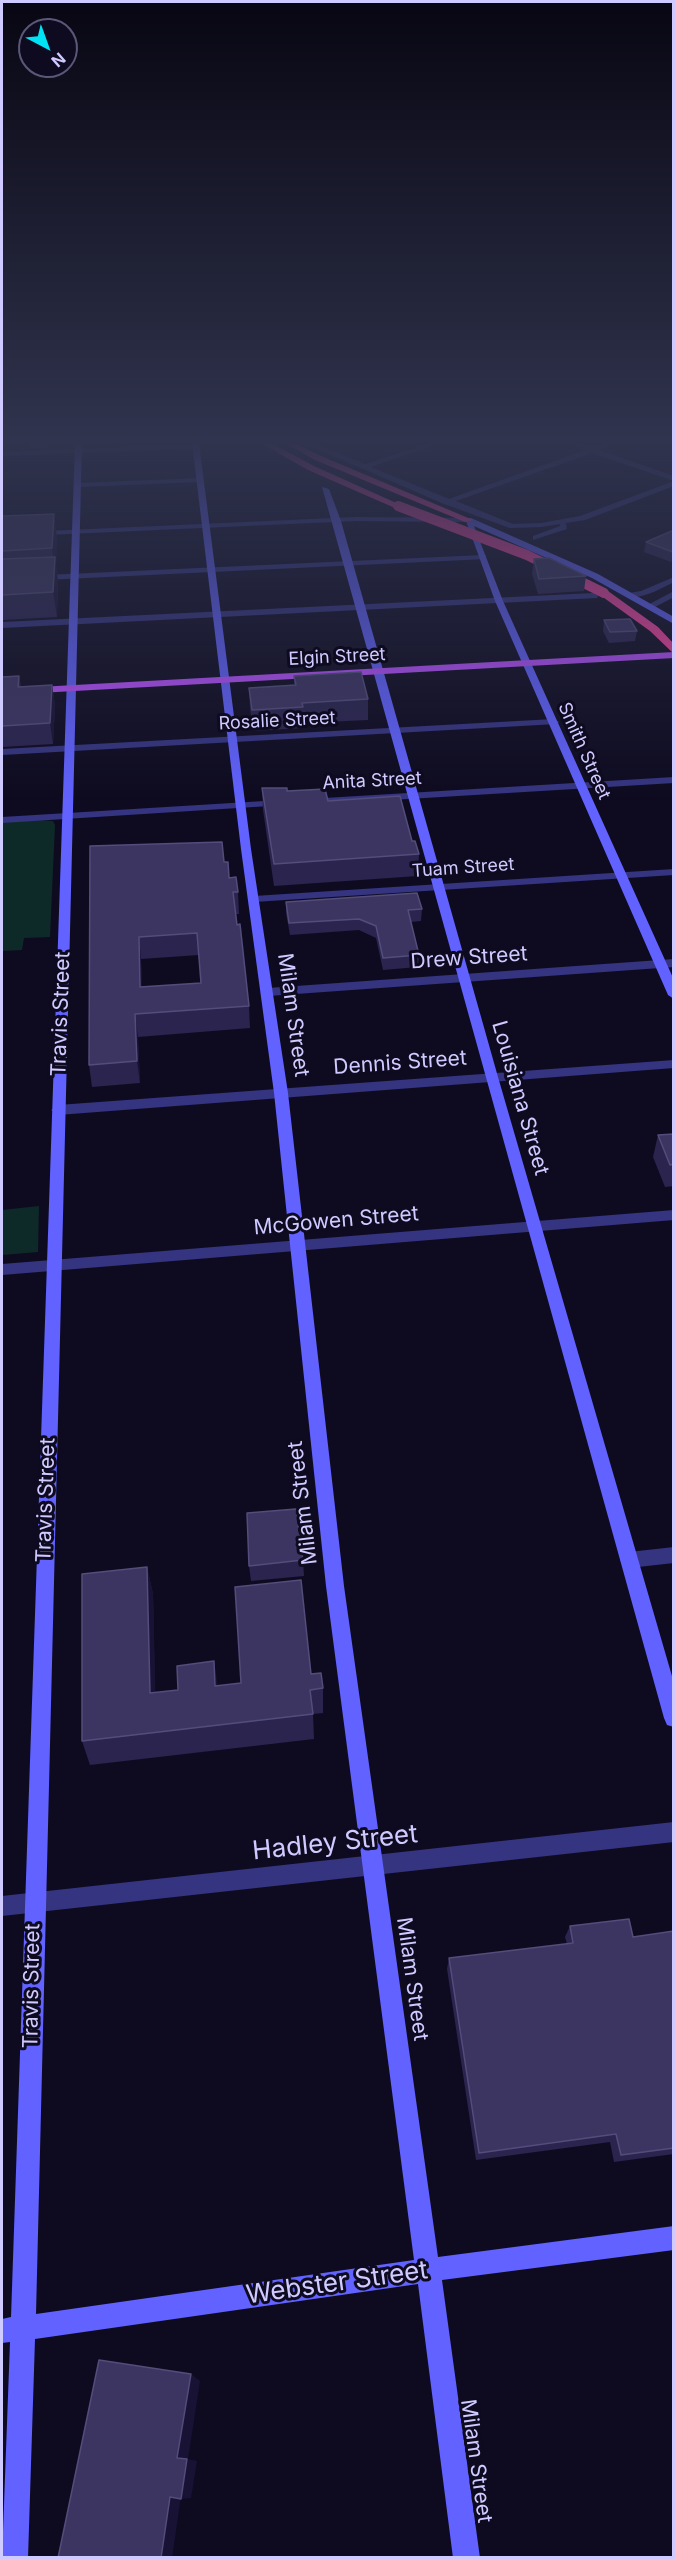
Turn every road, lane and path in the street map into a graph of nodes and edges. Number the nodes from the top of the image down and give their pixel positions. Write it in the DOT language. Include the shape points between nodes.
graph roads {
  1 [pos="74,562"];
  2 [pos="212,562"];
  3 [pos="361,562"];
  4 [pos="485,562"];
  5 [pos="540,562"];
  6 [pos="565,562"];
  7 [pos="348,563"];
  8 [pos="213,570"];
  9 [pos="73,576"];
  10 [pos="674,579"];
  11 [pos="2,580"];
  12 [pos="662,585"];
  13 [pos="674,589"];
  14 [pos="627,594"];
  15 [pos="674,594"];
  16 [pos="599,595"];
  17 [pos="499,601"];
  18 [pos="648,607"];
  19 [pos="360,608"];
  20 [pos="218,615"];
  21 [pos="674,621"];
  22 [pos="72,622"];
  23 [pos="2,625"];
  24 [pos="674,653"];
  25 [pos="526,663"];
  26 [pos="379,671"];
  27 [pos="226,679"];
  28 [pos="72,688"];
  29 [pos="2,692"];
  30 [pos="554,722"];
  31 [pos="394,731"];
  32 [pos="233,740"];
  33 [pos="69,748"];
  34 [pos="2,752"];
  35 [pos="674,780"];
  36 [pos="581,785"];
  37 [pos="414,795"];
  38 [pos="242,806"];
  39 [pos="66,816"];
  40 [pos="2,820"];
  41 [pos="674,872"];
  42 [pos="622,876"];
  43 [pos="439,887"];
  44 [pos="254,899"];
  45 [pos="674,963"];
  46 [pos="660,964"];
  47 [pos="465,978"];
  48 [pos="268,992"];
  49 [pos="674,995"];
  50 [pos="674,1064"];
  51 [pos="491,1077"];
  52 [pos="280,1093"];
  53 [pos="58,1110"];
  54 [pos="674,1215"];
  55 [pos="535,1226"];
  56 [pos="296,1246"];
  57 [pos="54,1265"];
  58 [pos="2,1270"];
  59 [pos="674,1556"];
  60 [pos="629,1560"];
  61 [pos="674,1718"];
  62 [pos="674,1832"];
  63 [pos="374,1866"];
  64 [pos="34,1902"];
  65 [pos="2,1906"];
  66 [pos="674,2238"];
  67 [pos="428,2270"];
  68 [pos="12,2330"];
  69 [pos="14,2558"];
  70 [pos="467,2558"];
  1 -- 9 [label="main road, Travis Street"];
  2 -- 8 [label="main road, Milam Street"];
  3 -- 7 [label="street"];
  4 -- 17 [label="main road, Smith Street"];
  5 -- 16 [label="highway, bridge"];
  6 -- 14 [label="main road"];
  7 -- 8 [label="street"];
  7 -- 19 [label="main road, Louisiana Street"];
  8 -- 9 [label="street"];
  8 -- 20 [label="main road, Milam Street"];
  9 -- 11 [label="street"];
  9 -- 22 [label="main road, Travis Street"];
  10 -- 12 [label="street"];
  12 -- 13 [label="street"];
  12 -- 14 [label="street" via="643,593"];
  14 -- 18 [label="main road"];
  15 -- 18 [label="street"];
  16 -- 17 [label="street"];
  16 -- 24 [label="highway" via="654,629"];
  17 -- 19 [label="street"];
  17 -- 25 [label="main road, Smith Street"];
  18 -- 21 [label="main road"];
  19 -- 20 [label="street"];
  19 -- 26 [label="main road, Louisiana Street"];
  20 -- 22 [label="street"];
  20 -- 27 [label="main road, Milam Street"];
  22 -- 23 [label="street"];
  22 -- 28 [label="main road, Travis Street"];
  24 -- 25 [label="main road, Elgin Street"];
  25 -- 26 [label="main road, Elgin Street"];
  25 -- 30 [label="main road, Smith Street"];
  26 -- 27 [label="main road, Elgin Street"];
  26 -- 31 [label="main road, Louisiana Street"];
  27 -- 28 [label="main road, Elgin Street"];
  27 -- 32 [label="main road, Milam Street"];
  28 -- 29 [label="main road, Elgin Street"];
  28 -- 33 [label="main road, Travis Street"];
  30 -- 31 [label="street, Rosalie Street"];
  30 -- 36 [label="main road, Smith Street"];
  31 -- 32 [label="street, Rosalie Street"];
  31 -- 37 [label="main road, Louisiana Street"];
  32 -- 33 [label="street, Rosalie Street"];
  32 -- 38 [label="main road, Milam Street"];
  33 -- 34 [label="street, Rosalie Street"];
  33 -- 39 [label="main road, Travis Street"];
  35 -- 36 [label="street, Anita Street"];
  36 -- 37 [label="street, Anita Street"];
  36 -- 42 [label="main road, Smith Street"];
  37 -- 38 [label="street, Anita Street"];
  37 -- 43 [label="main road, Louisiana Street"];
  38 -- 39 [label="street, Anita Street"];
  38 -- 44 [label="main road, Milam Street"];
  39 -- 40 [label="street, Anita Street"];
  39 -- 53 [label="main road, Travis Street"];
  41 -- 42 [label="street, Tuam Street"];
  42 -- 43 [label="street, Tuam Street"];
  42 -- 46 [label="main road, Smith Street"];
  43 -- 44 [label="street, Tuam Street"];
  43 -- 47 [label="main road, Louisiana Street"];
  44 -- 48 [label="main road, Milam Street"];
  45 -- 46 [label="street, Drew Street"];
  46 -- 47 [label="street, Drew Street"];
  46 -- 49 [label="main road, Smith Street"];
  47 -- 48 [label="street, Drew Street"];
  47 -- 51 [label="main road, Louisiana Street"];
  48 -- 52 [label="main road, Milam Street"];
  50 -- 51 [label="street, Dennis Street"];
  51 -- 52 [label="street, Dennis Street"];
  51 -- 55 [label="main road, Louisiana Street"];
  52 -- 53 [label="street, Dennis Street"];
  52 -- 56 [label="main road, Milam Street"];
  53 -- 57 [label="main road, Travis Street"];
  54 -- 55 [label="street, McGowen Street"];
  55 -- 56 [label="street, McGowen Street"];
  55 -- 60 [label="main road, Louisiana Street"];
  56 -- 57 [label="street, McGowen Street"];
  56 -- 63 [label="main road, Milam Street" via="335,1586"];
  57 -- 58 [label="street, McGowen Street"];
  57 -- 64 [label="main road, Travis Street"];
  59 -- 60 [label="street"];
  60 -- 61 [label="main road, Louisiana Street"];
  62 -- 63 [label="street, Hadley Street"];
  63 -- 64 [label="street, Hadley Street"];
  63 -- 67 [label="main road, Milam Street"];
  64 -- 65 [label="street, Hadley Street"];
  64 -- 68 [label="main road, Travis Street"];
  66 -- 67 [label="main road, Webster Street"];
  67 -- 68 [label="main road, Webster Street"];
  67 -- 70 [label="main road, Milam Street"];
  68 -- 69 [label="main road, Travis Street"];
}
